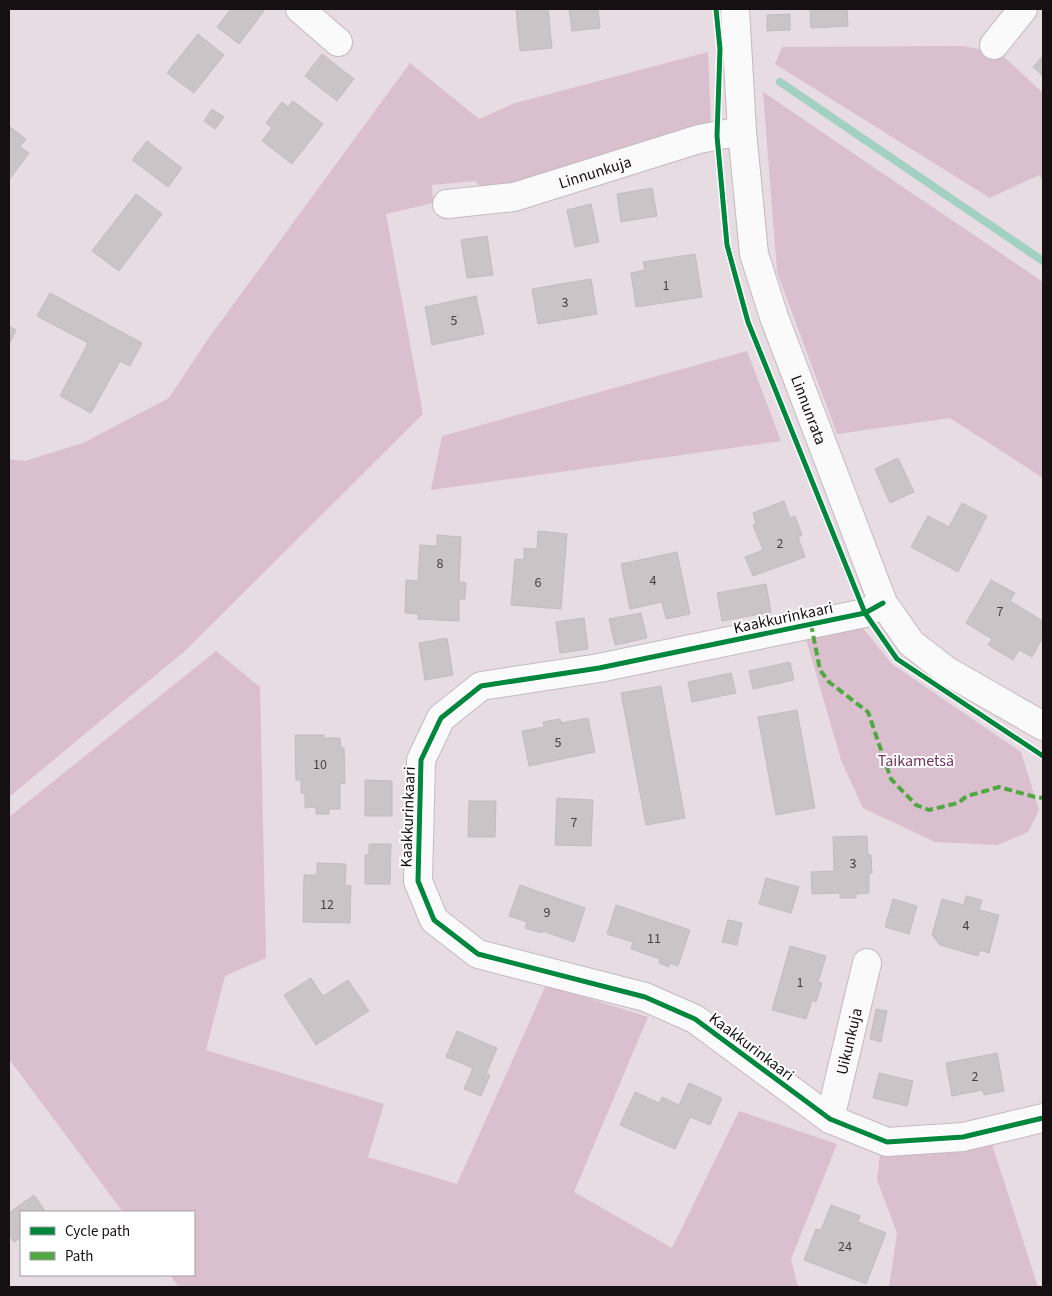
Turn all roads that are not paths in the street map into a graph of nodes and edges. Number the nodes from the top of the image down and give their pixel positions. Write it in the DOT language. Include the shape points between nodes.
graph roads {
  1 [pos="300,9"];
  2 [pos="734,9"];
  3 [pos="1023,9"];
  4 [pos="338,42"];
  5 [pos="994,45"];
  6 [pos="742,131"];
  7 [pos="447,204"];
  8 [pos="883,603"];
  9 [pos="1043,726"];
  10 [pos="867,963"];
  11 [pos="1043,1118"];
  12 [pos="830,1119"];
  1 -- 4 [label="street"];
  2 -- 6 [label="street, Linnunrata"];
  3 -- 5 [label="street"];
  6 -- 7 [label="street, Linnunkuja" via="700,140 514,197"];
  6 -- 8 [label="street, Linnunrata" via="754,254 774,317"];
  8 -- 9 [label="street, Linnunrata" via="911,643 947,671"];
  8 -- 12 [label="street, Kaakkurinkaari" via="866,613 599,668 482,686 441,718 421,760 418,881 434,920 478,954 645,997 695,1019"];
  10 -- 12 [label="street, Uikunkuja"];
  11 -- 12 [label="street, Kaakkurinkaari" via="963,1136 888,1142"];
}
